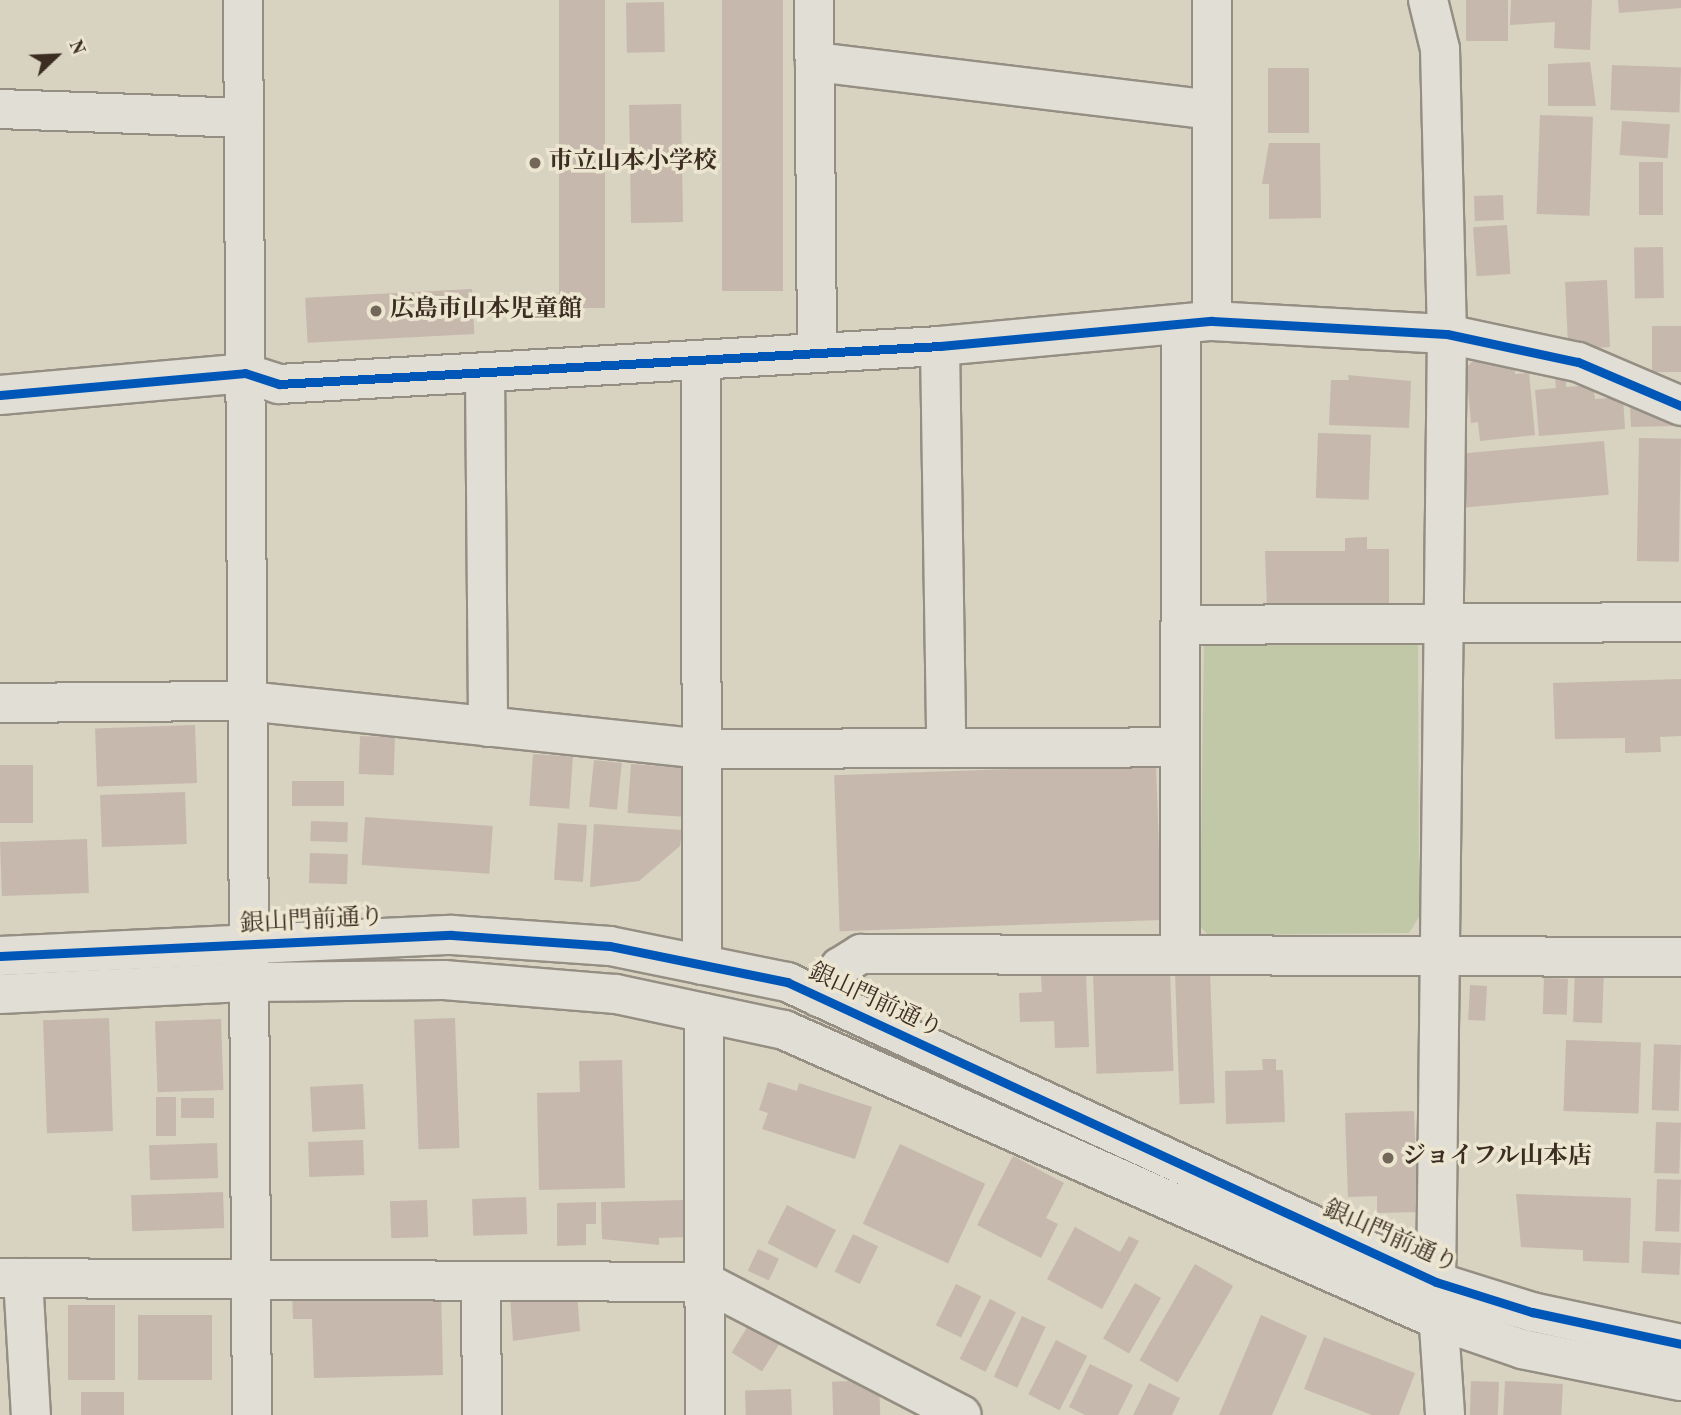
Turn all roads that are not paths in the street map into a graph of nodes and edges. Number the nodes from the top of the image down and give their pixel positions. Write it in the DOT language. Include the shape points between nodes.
graph roads {
  1 [pos="243,0"];
  2 [pos="814,0"];
  3 [pos="1212,0"];
  4 [pos="1428,0"];
  5 [pos="815,62"];
  6 [pos="0,109"];
  7 [pos="1212,110"];
  8 [pos="244,118"];
  9 [pos="1197,322"];
  10 [pos="1447,334"];
  11 [pos="940,346"];
  12 [pos="817,353"];
  13 [pos="701,360"];
  14 [pos="485,372"];
  15 [pos="245,373"];
  16 [pos="0,395"];
  17 [pos="1681,406"];
  18 [pos="1443,622"];
  19 [pos="1681,622"];
  20 [pos="1181,625"];
  21 [pos="247,701"];
  22 [pos="0,703"];
  23 [pos="488,727"];
  24 [pos="1180,747"];
  25 [pos="946,748"];
  26 [pos="702,749"];
  27 [pos="249,944"];
  28 [pos="1180,953"];
  29 [pos="0,956"];
  30 [pos="1681,957"];
  31 [pos="1440,958"];
  32 [pos="702,965"];
  33 [pos="249,982"];
  34 [pos="0,994"];
  35 [pos="818,997"];
  36 [pos="704,1013"];
  37 [pos="11,1278"];
  38 [pos="251,1280"];
  39 [pos="481,1281"];
  40 [pos="705,1282"];
  41 [pos="1436,1282"];
  42 [pos="1441,1321"];
  43 [pos="1681,1345"];
  44 [pos="1681,1381"];
  45 [pos="921,1405"];
  46 [pos="31,1415"];
  47 [pos="252,1415"];
  48 [pos="482,1415"];
  49 [pos="705,1415"];
  50 [pos="961,1415"];
  51 [pos="1445,1415"];
  1 -- 8 [label="street"];
  2 -- 5 [label="street"];
  3 -- 7 [label="street"];
  4 -- 10 [label="street" via="1440,49"];
  5 -- 7 [label="street"];
  5 -- 12 [label="street"];
  6 -- 8 [label="street"];
  7 -- 9 [label="street"];
  8 -- 15 [label="street"];
  9 -- 10 [label="street"];
  9 -- 11 [label="street"];
  9 -- 20 [label="street"];
  10 -- 17 [label="street" via="1578,362"];
  10 -- 18 [label="street"];
  11 -- 12 [label="street"];
  11 -- 25 [label="street"];
  12 -- 13 [label="street"];
  13 -- 14 [label="street"];
  13 -- 26 [label="street"];
  14 -- 15 [label="street" via="279,384"];
  14 -- 23 [label="street"];
  15 -- 16 [label="street"];
  15 -- 21 [label="street"];
  18 -- 19 [label="street"];
  18 -- 20 [label="street"];
  18 -- 31 [label="street"];
  20 -- 24 [label="street"];
  21 -- 22 [label="street"];
  21 -- 23 [label="street"];
  21 -- 27 [label="street"];
  23 -- 26 [label="street"];
  24 -- 25 [label="street"];
  24 -- 28 [label="street"];
  25 -- 26 [label="street"];
  26 -- 32 [label="street"];
  27 -- 29 [label="street, 銀山門前通り"];
  27 -- 32 [label="street, 銀山門前通り" via="452,935 610,946"];
  27 -- 33 [label="street"];
  28 -- 31 [label="street"];
  28 -- 35 [label="street" via="861,954 840,967"];
  30 -- 31 [label="street"];
  31 -- 41 [label="street"];
  32 -- 35 [label="street, 銀山門前通り" via="787,982"];
  33 -- 34 [label="street"];
  33 -- 36 [label="street" via="444,980 616,994"];
  33 -- 38 [label="street"];
  35 -- 41 [label="street, 銀山門前通り"];
  36 -- 40 [label="street"];
  36 -- 42 [label="street" via="784,1030"];
  37 -- 38 [label="street"];
  37 -- 46 [label="street"];
  38 -- 39 [label="street"];
  38 -- 47 [label="street"];
  39 -- 40 [label="street"];
  39 -- 48 [label="street"];
  40 -- 45 [label="street"];
  40 -- 49 [label="street"];
  41 -- 42 [label="street"];
  41 -- 43 [label="street, 銀山門前通り" via="1532,1312"];
  42 -- 44 [label="street" via="1522,1349"];
  42 -- 51 [label="street"];
  45 -- 50 [label="street"];
}
